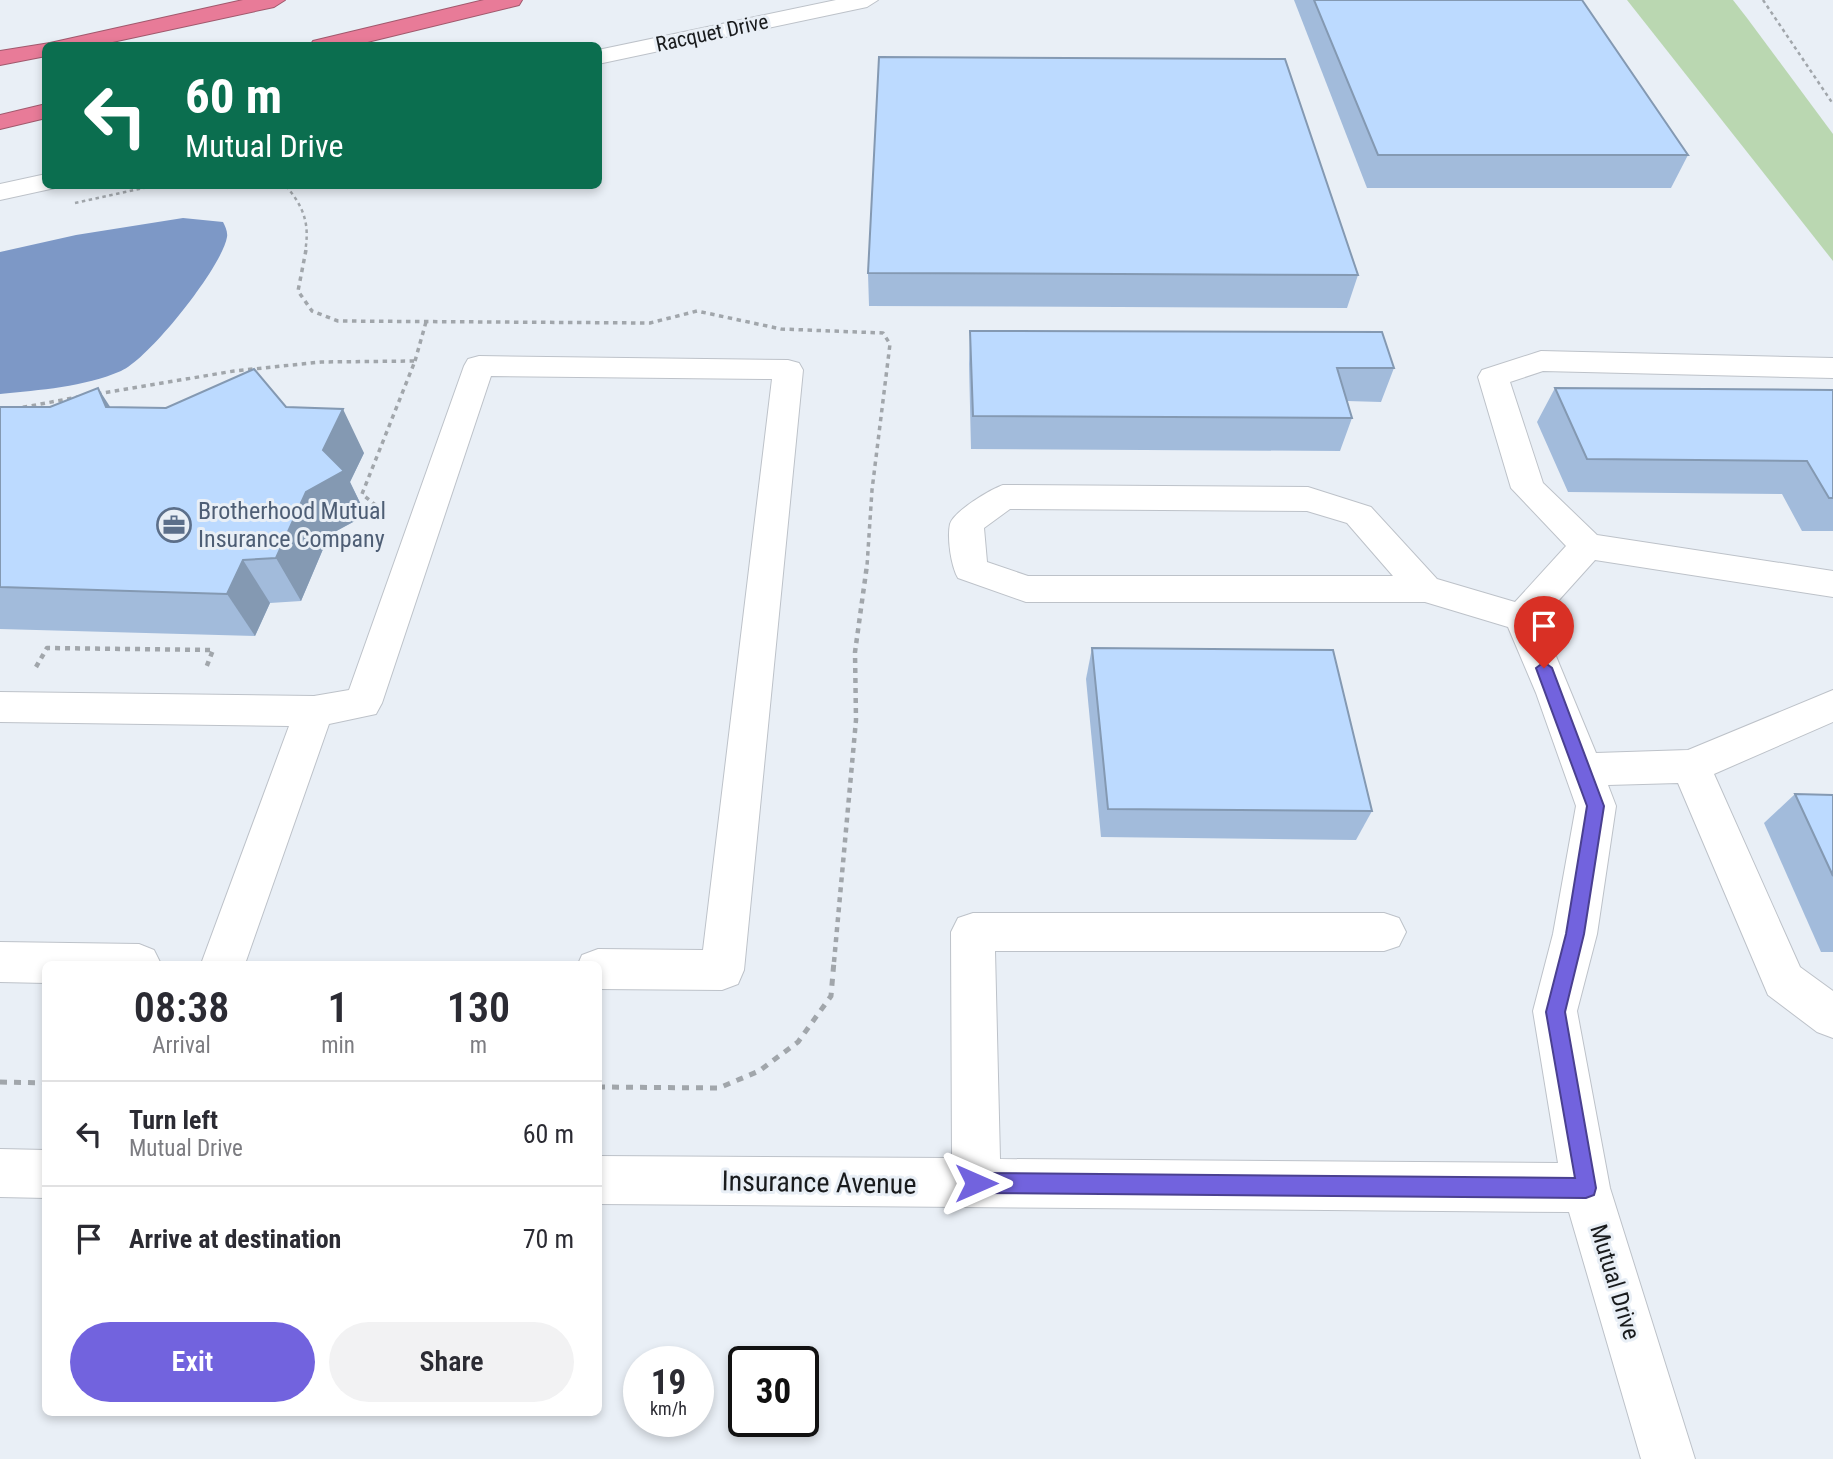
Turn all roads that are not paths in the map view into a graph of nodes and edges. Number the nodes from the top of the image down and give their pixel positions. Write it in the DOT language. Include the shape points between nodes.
graph roads {
  1 [pos="274,0"];
  2 [pos="511,0"];
  3 [pos="867,0"];
  4 [pos="79,42"];
  5 [pos="338,42"];
  6 [pos="42,49"];
  7 [pos="602,56"];
  8 [pos="0,58"];
  9 [pos="42,112"];
  10 [pos="0,122"];
  11 [pos="42,183"];
  12 [pos="0,192"];
  13 [pos="1833,368"];
  14 [pos="1587,546"];
  15 [pos="1833,584"];
  16 [pos="1425,589"];
  17 [pos="1522,618"];
  18 [pos="1833,705"];
  19 [pos="0,707"];
  20 [pos="314,710"];
  21 [pos="1691,766"];
  22 [pos="1583,770"];
  23 [pos="1384,932"];
  24 [pos="224,961"];
  25 [pos="0,962"];
  26 [pos="42,963"];
  27 [pos="602,969"];
  28 [pos="1833,1017"];
  29 [pos="0,1173"];
  30 [pos="42,1174"];
  31 [pos="602,1180"];
  32 [pos="976,1183"];
  33 [pos="1586,1188"];
  34 [pos="1668,1459"];
  1 -- 4 [label="highway"];
  2 -- 5 [label="highway"];
  3 -- 7 [label="street, Racquet Drive"];
  6 -- 8 [label="highway"];
  9 -- 10 [label="highway"];
  11 -- 12 [label="street"];
  13 -- 14 [label="street" via="1541,361 1493,377 1528,488"];
  14 -- 15 [label="street"];
  14 -- 17 [label="street"];
  16 -- 16 [label="street" via="1026,589 970,569 967,524 1003,497 1308,499 1359,515"];
  16 -- 17 [label="street"];
  17 -- 22 [label="street, Mutual Drive"];
  18 -- 21 [label="street"];
  19 -- 20 [label="street"];
  20 -- 24 [label="street"];
  20 -- 27 [label="street" via="363,703 479,366 788,370 722,970"];
  21 -- 22 [label="street"];
  21 -- 28 [label="street" via="1784,981"];
  22 -- 33 [label="street, Mutual Drive" via="1596,806 1575,934 1555,1012"];
  23 -- 32 [label="street" via="973,932"];
  25 -- 26 [label="street"];
  29 -- 30 [label="street"];
  31 -- 32 [label="street, Insurance Avenue"];
  32 -- 33 [label="street, Insurance Avenue"];
  33 -- 34 [label="street, Mutual Drive"];
}
